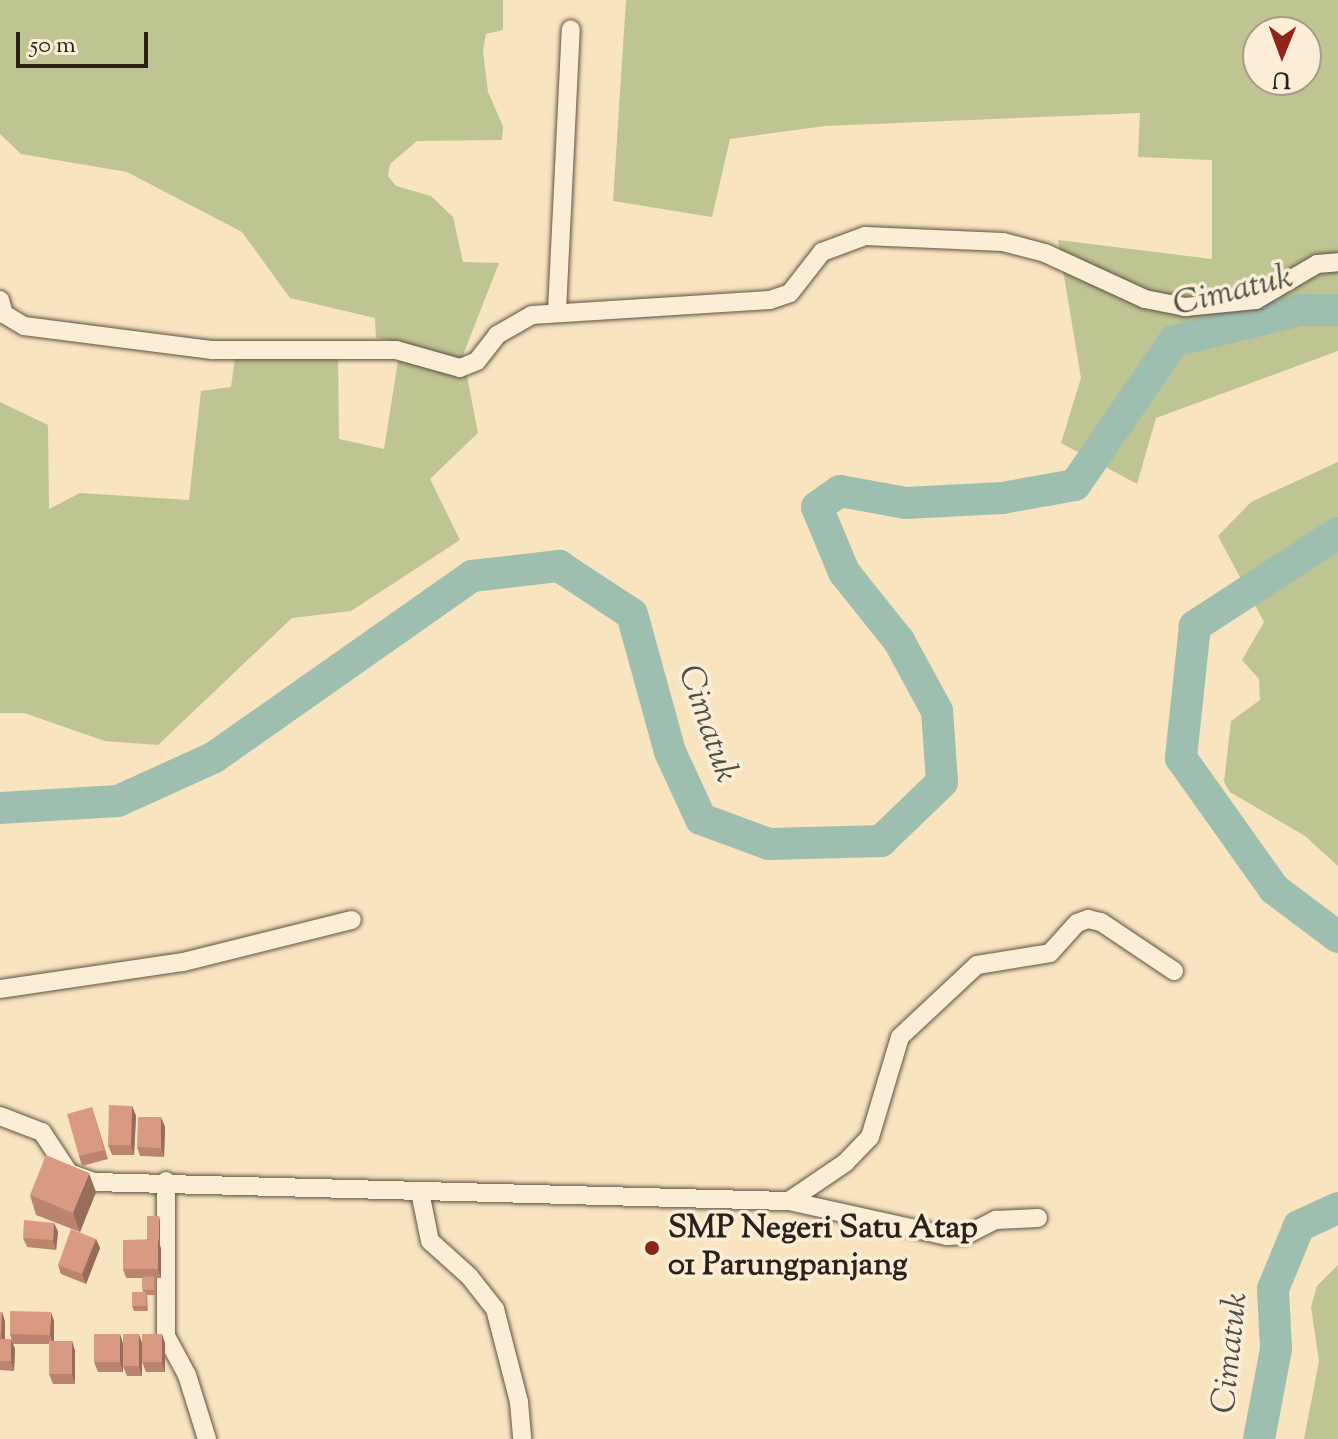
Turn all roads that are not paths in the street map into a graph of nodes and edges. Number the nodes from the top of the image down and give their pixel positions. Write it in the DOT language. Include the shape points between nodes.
graph roads {
  1 [pos="571,29"];
  2 [pos="1338,262"];
  3 [pos="0,300"];
  4 [pos="557,311"];
  5 [pos="352,920"];
  6 [pos="1174,971"];
  7 [pos="0,989"];
  8 [pos="0,1116"];
  9 [pos="166,1181"];
  10 [pos="420,1192"];
  11 [pos="789,1201"];
  12 [pos="1038,1218"];
  13 [pos="207,1439"];
  14 [pos="522,1439"];
  1 -- 4 [label="street"];
  2 -- 4 [label="street" via="1317,264 1256,300 1185,307 1145,299 1045,253 1003,242 865,236 822,252 790,293 770,300"];
  3 -- 4 [label="street" via="4,314 24,326 212,350 396,350 460,368 477,361 497,335 513,325"];
  5 -- 7 [label="street" via="183,962"];
  6 -- 11 [label="street" via="1101,922 1088,919 1077,923 1050,953 977,965 900,1037 870,1137 845,1163"];
  8 -- 9 [label="street" via="42,1132 69,1173 94,1182"];
  9 -- 10 [label="street"];
  9 -- 13 [label="street" via="166,1336 187,1375"];
  10 -- 11 [label="street"];
  10 -- 14 [label="street" via="430,1241 469,1276 495,1309 519,1402"];
  11 -- 12 [label="street" via="947,1236 966,1235 996,1220"];
}
